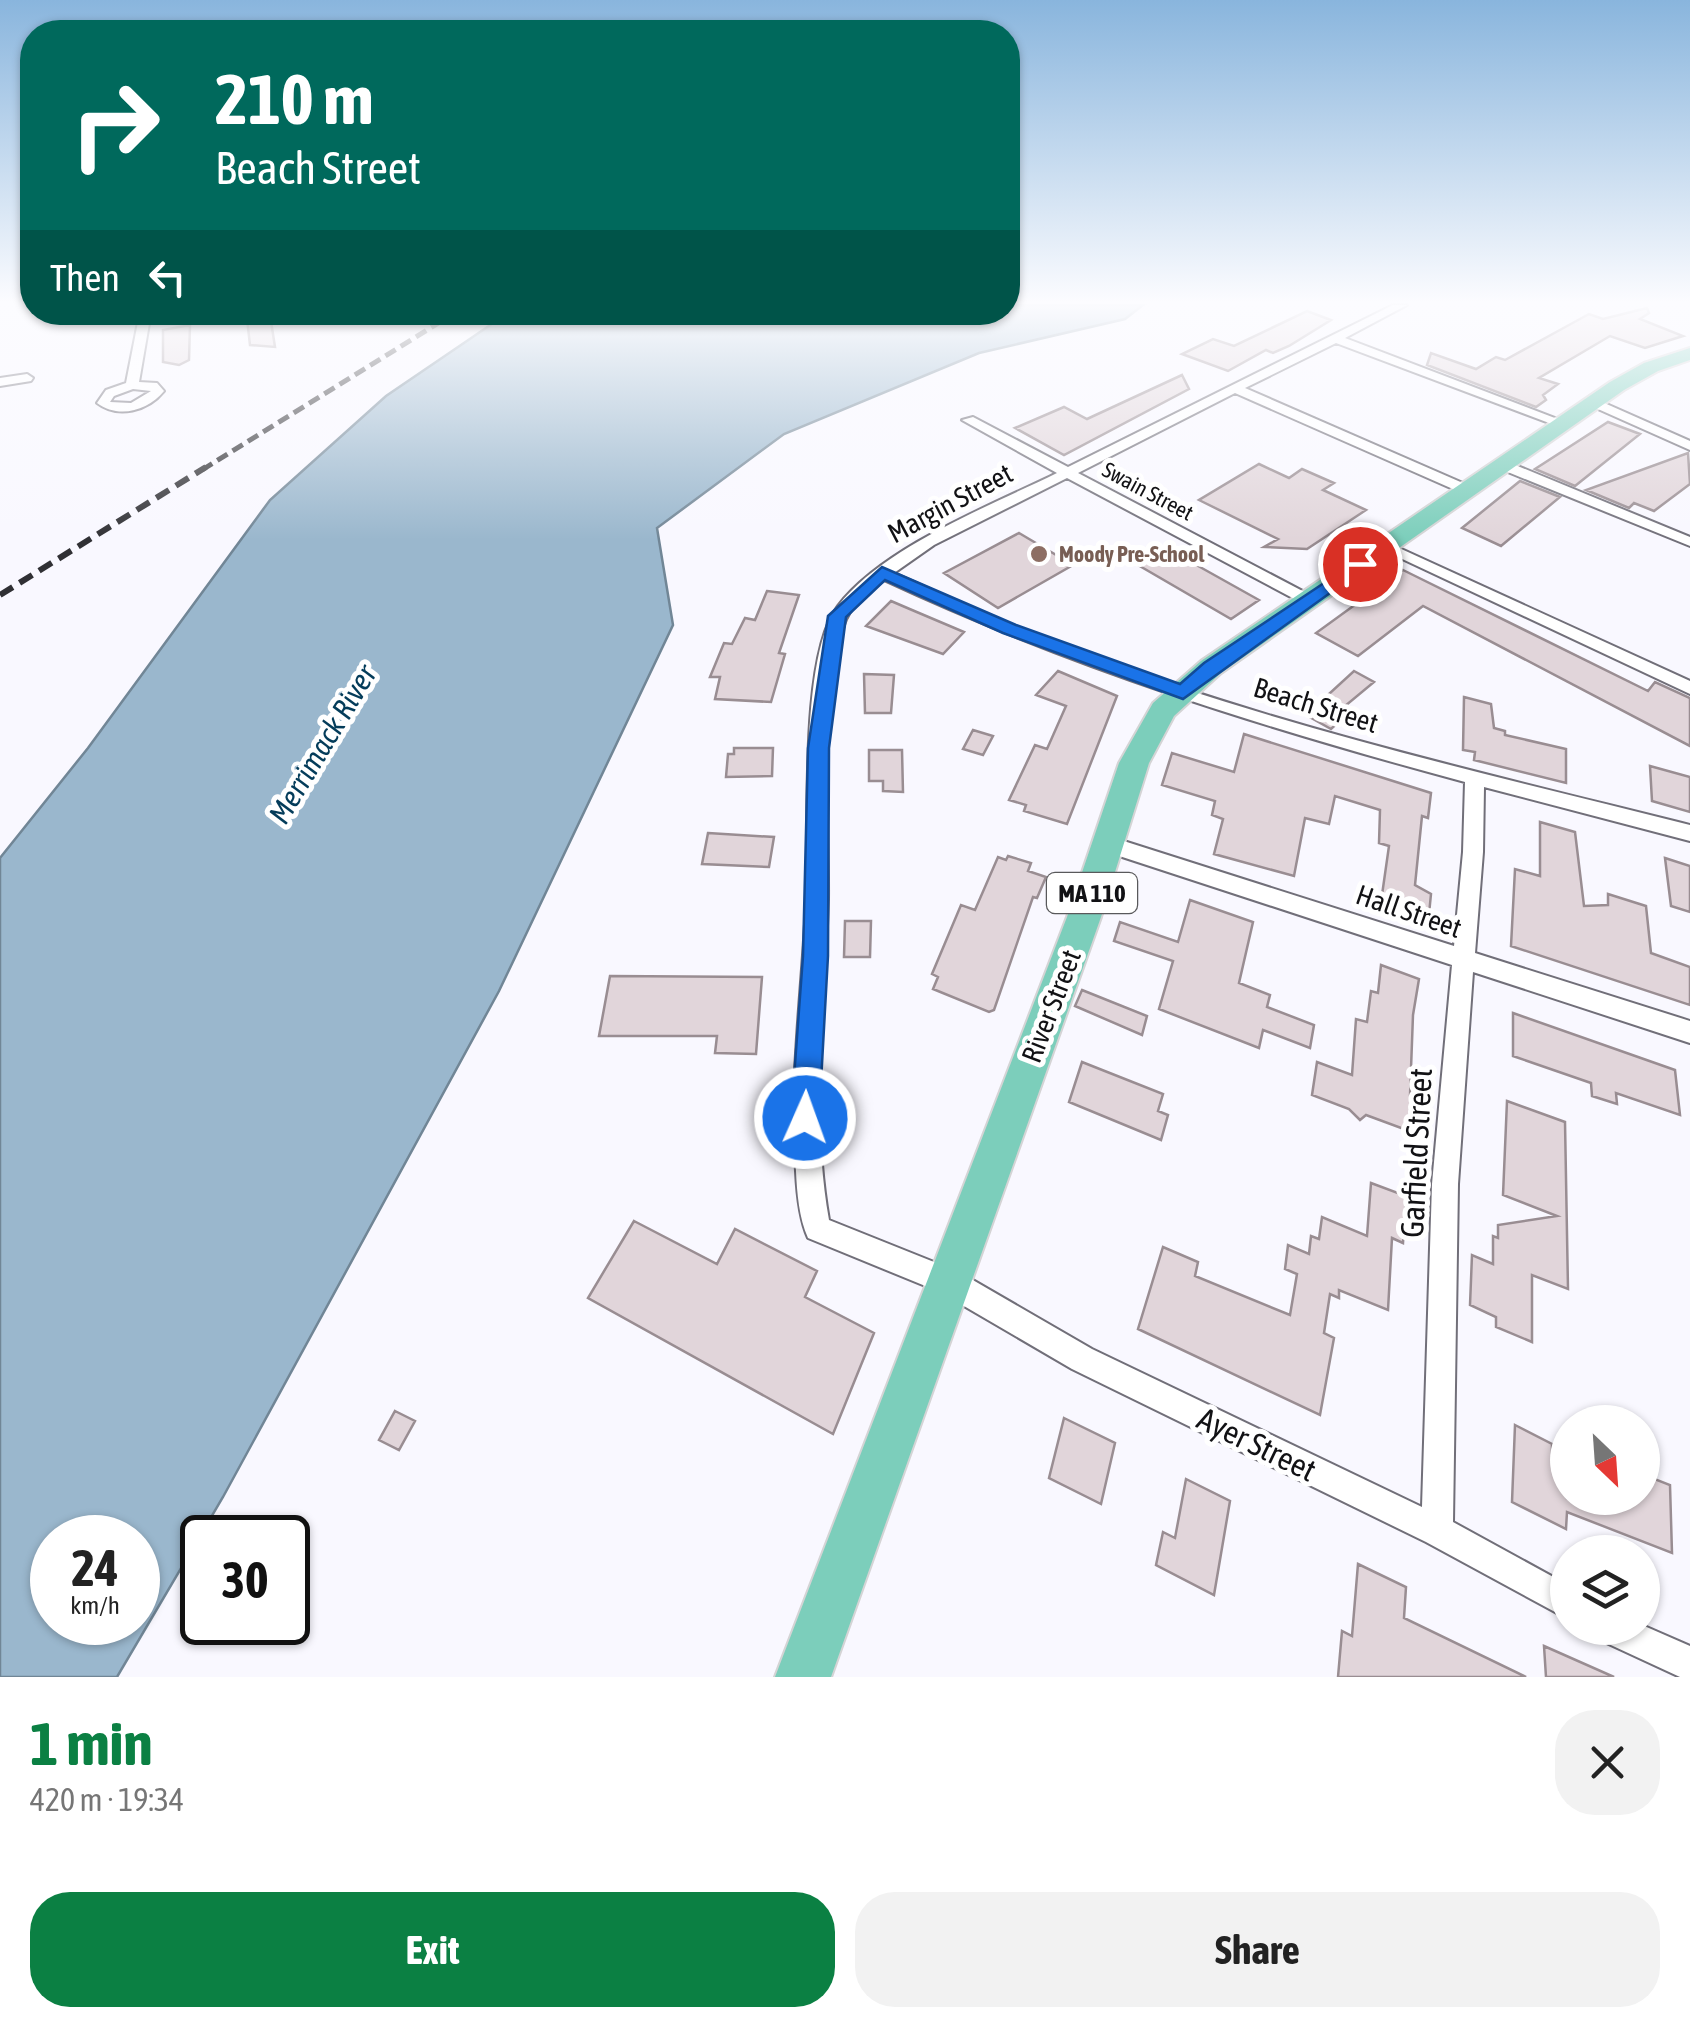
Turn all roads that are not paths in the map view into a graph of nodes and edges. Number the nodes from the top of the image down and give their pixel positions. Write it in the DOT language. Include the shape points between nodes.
graph roads {
  1 [pos="1247,383"];
  2 [pos="1455,383"];
  3 [pos="1624,383"];
  4 [pos="1236,389"];
  5 [pos="1592,402"];
  6 [pos="968,420"];
  7 [pos="1562,423"];
  8 [pos="1690,446"];
  9 [pos="1504,465"];
  10 [pos="1066,472"];
  11 [pos="1468,490"];
  12 [pos="1690,542"];
  13 [pos="1386,546"];
  14 [pos="882,573"];
  15 [pos="1308,600"];
  16 [pos="1690,688"];
  17 [pos="1183,692"];
  18 [pos="1474,780"];
  19 [pos="1690,833"];
  20 [pos="1108,844"];
  21 [pos="1466,962"];
  22 [pos="1690,1032"];
  23 [pos="948,1282"];
  24 [pos="1437,1531"];
  25 [pos="1550,1593"];
  26 [pos="1649,1645"];
  27 [pos="1690,1664"];
  28 [pos="803,1677"];
  1 -- 4 [label="street, Margin Street"];
  2 -- 7 [label="street"];
  3 -- 5 [label="main road, River Street / MA 110"];
  4 -- 10 [label="street, Margin Street"];
  4 -- 11 [label="street"];
  5 -- 7 [label="main road, River Street / MA 110"];
  5 -- 8 [label="street"];
  6 -- 10 [label="street, Swain Street"];
  7 -- 9 [label="main road, River Street / MA 110"];
  9 -- 11 [label="main road, River Street / MA 110"];
  9 -- 12 [label="street"];
  10 -- 14 [label="street, Margin Street"];
  10 -- 15 [label="street, Swain Street"];
  11 -- 13 [label="main road, River Street / MA 110"];
  13 -- 15 [label="main road, River Street / MA 110"];
  13 -- 16 [label="street"];
  14 -- 17 [label="street, Beach Street" via="956,608"];
  14 -- 23 [label="street, Margin Street" via="838,616 827,673 805,1173 817,1229"];
  15 -- 17 [label="main road, River Street / MA 110"];
  17 -- 18 [label="street, Beach Street"];
  17 -- 20 [label="main road, River Street / MA 110" via="1163,710 1134,763"];
  18 -- 19 [label="street, Beach Street"];
  18 -- 21 [label="street, Garfield Street"];
  20 -- 21 [label="street, Hall Street"];
  20 -- 23 [label="main road, River Street / MA 110"];
  21 -- 22 [label="street, Hall Street"];
  21 -- 24 [label="street, Garfield Street" via="1440,1293"];
  23 -- 24 [label="street, Ayer Street" via="1082,1359"];
  23 -- 28 [label="main road, River Street / MA 110"];
  24 -- 25 [label="street, Ayer Street"];
  26 -- 27 [label="street"];
}
